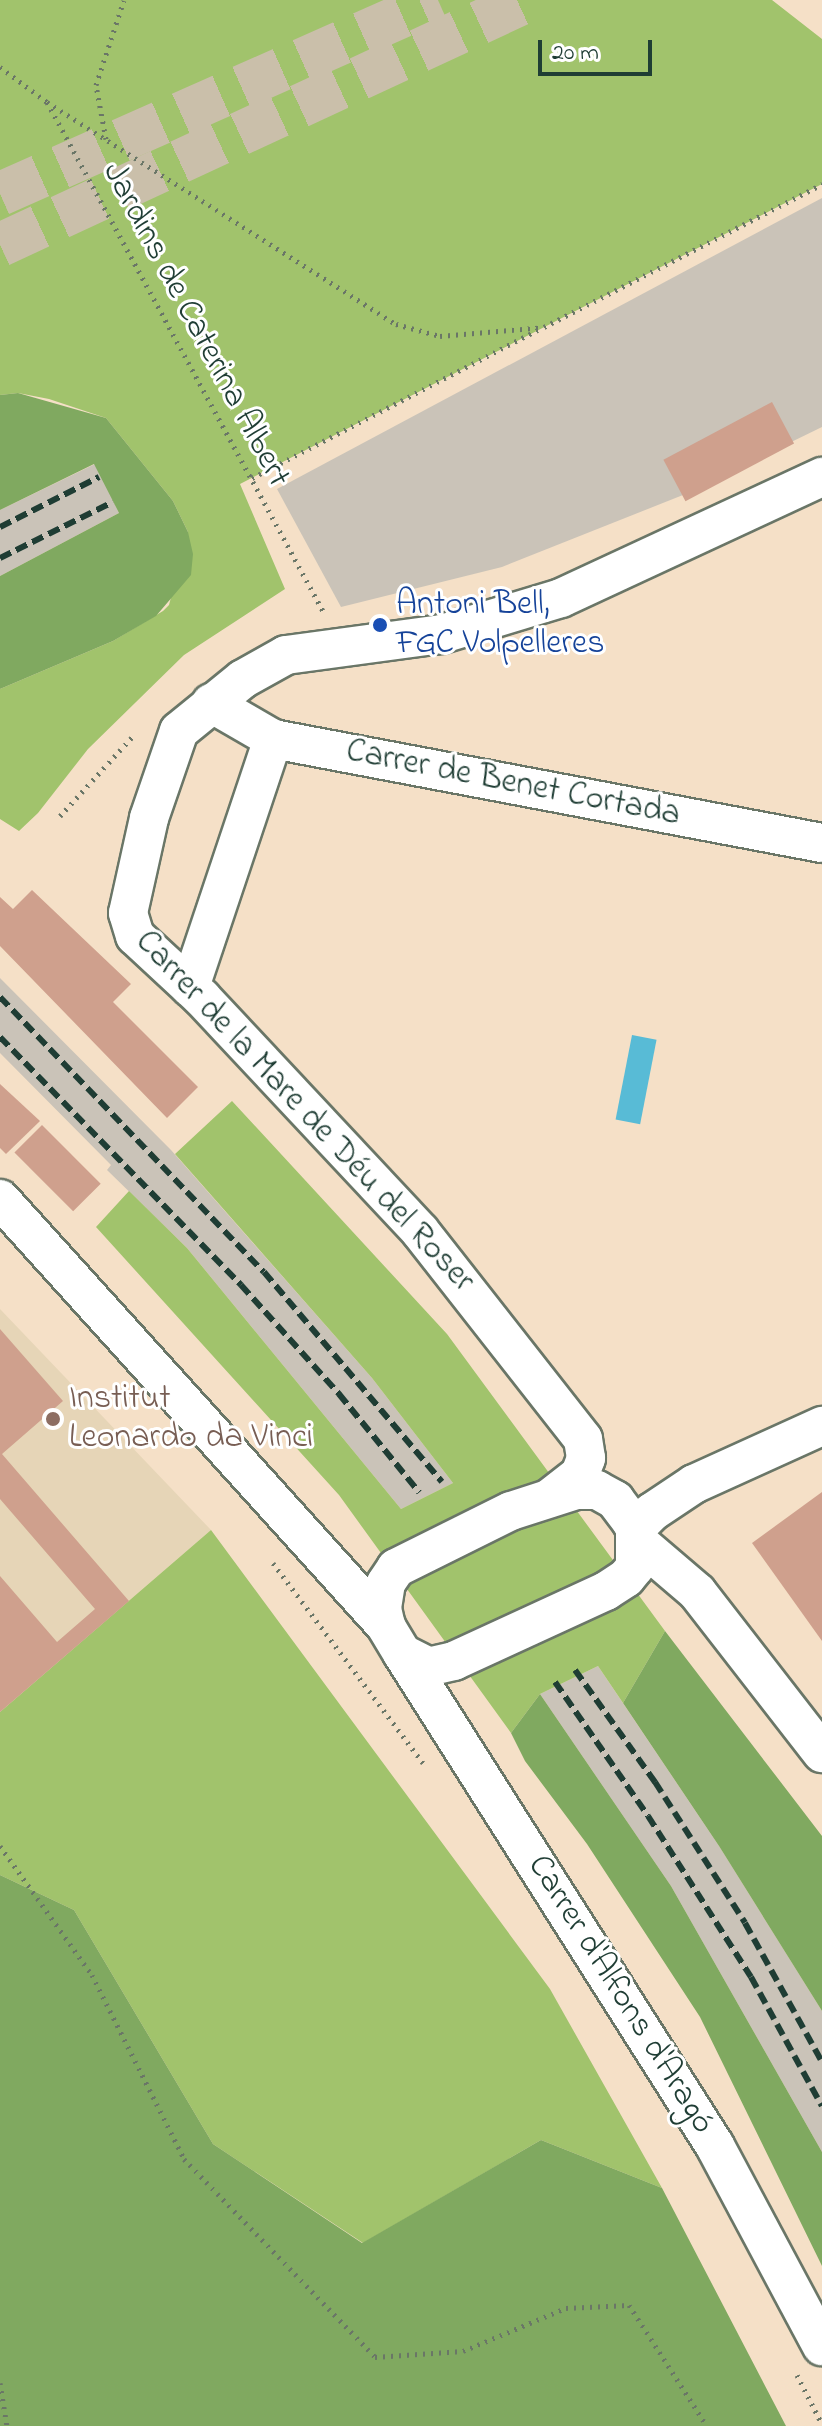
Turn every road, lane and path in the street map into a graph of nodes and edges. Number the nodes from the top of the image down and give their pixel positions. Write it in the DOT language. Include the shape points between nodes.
graph roads {
  1 [pos="124,0"];
  2 [pos="0,67"];
  3 [pos="47,102"];
  4 [pos="106,140"];
  5 [pos="822,184"];
  6 [pos="544,327"];
  7 [pos="822,477"];
  8 [pos="252,478"];
  9 [pos="329,622"];
  10 [pos="211,703"];
  11 [pos="273,739"];
  12 [pos="822,843"];
  13 [pos="190,987"];
  14 [pos="0,1199"];
  15 [pos="822,1426"];
  16 [pos="551,1497"];
  17 [pos="638,1540"];
  18 [pos="265,1552"];
  19 [pos="324,1561"];
  20 [pos="405,1563"];
  21 [pos="394,1640"];
  22 [pos="482,1648"];
  23 [pos="459,1738"];
  24 [pos="822,1753"];
  25 [pos="431,1775"];
  26 [pos="0,1846"];
  27 [pos="822,2346"];
  28 [pos="795,2372"];
  29 [pos="0,2383"];
  30 [pos="822,2424"];
  31 [pos="7,2426"];
  32 [pos="707,2426"];
  1 -- 4 [label="path" via="96,85"];
  2 -- 3 [label="path, Jardins de Caterina Albert"];
  3 -- 4 [label="path"];
  3 -- 9 [label="path, Jardins de Caterina Albert"];
  4 -- 6 [label="path" via="396,324 440,336"];
  5 -- 6 [label="path"];
  6 -- 8 [label="path"];
  7 -- 10 [label="street" via="561,598 442,634 286,655"];
  10 -- 11 [label="street, Carrer de Benet Cortada"];
  10 -- 13 [label="street, Carrer de la Mare de Déu del Roser" via="179,731 149,818 128,913 135,936"];
  11 -- 12 [label="street, Carrer de Benet Cortada"];
  11 -- 13 [label="street"];
  13 -- 16 [label="street, Carrer de la Mare de Déu del Roser" via="420,1231 583,1439 586,1458 580,1474"];
  14 -- 19 [label="street, Carrer d'Alfons d'Aragó"];
  15 -- 17 [label="street" via="685,1489 643,1519"];
  16 -- 17 [label="street" via="597,1490"];
  16 -- 20 [label="street"];
  17 -- 22 [label="street" via="606,1591"];
  17 -- 24 [label="street" via="697,1592"];
  18 -- 25 [label="path"];
  19 -- 20 [label="street" via="367,1569"];
  19 -- 21 [label="street, Carrer d'Alfons d'Aragó"];
  20 -- 21 [label="street" via="386,1583 382,1608"];
  21 -- 22 [label="street" via="429,1667"];
  21 -- 23 [label="street, Carrer d'Alfons d'Aragó"];
  22 -- 23 [label="street" via="454,1696"];
  23 -- 27 [label="street, Carrer d'Alfons d'Aragó" via="715,2146"];
  26 -- 32 [label="path" via="92,1975 184,2159 375,2357 463,2351 566,2308 629,2305"];
  28 -- 30 [label="path"];
  29 -- 31 [label="path"];
}
